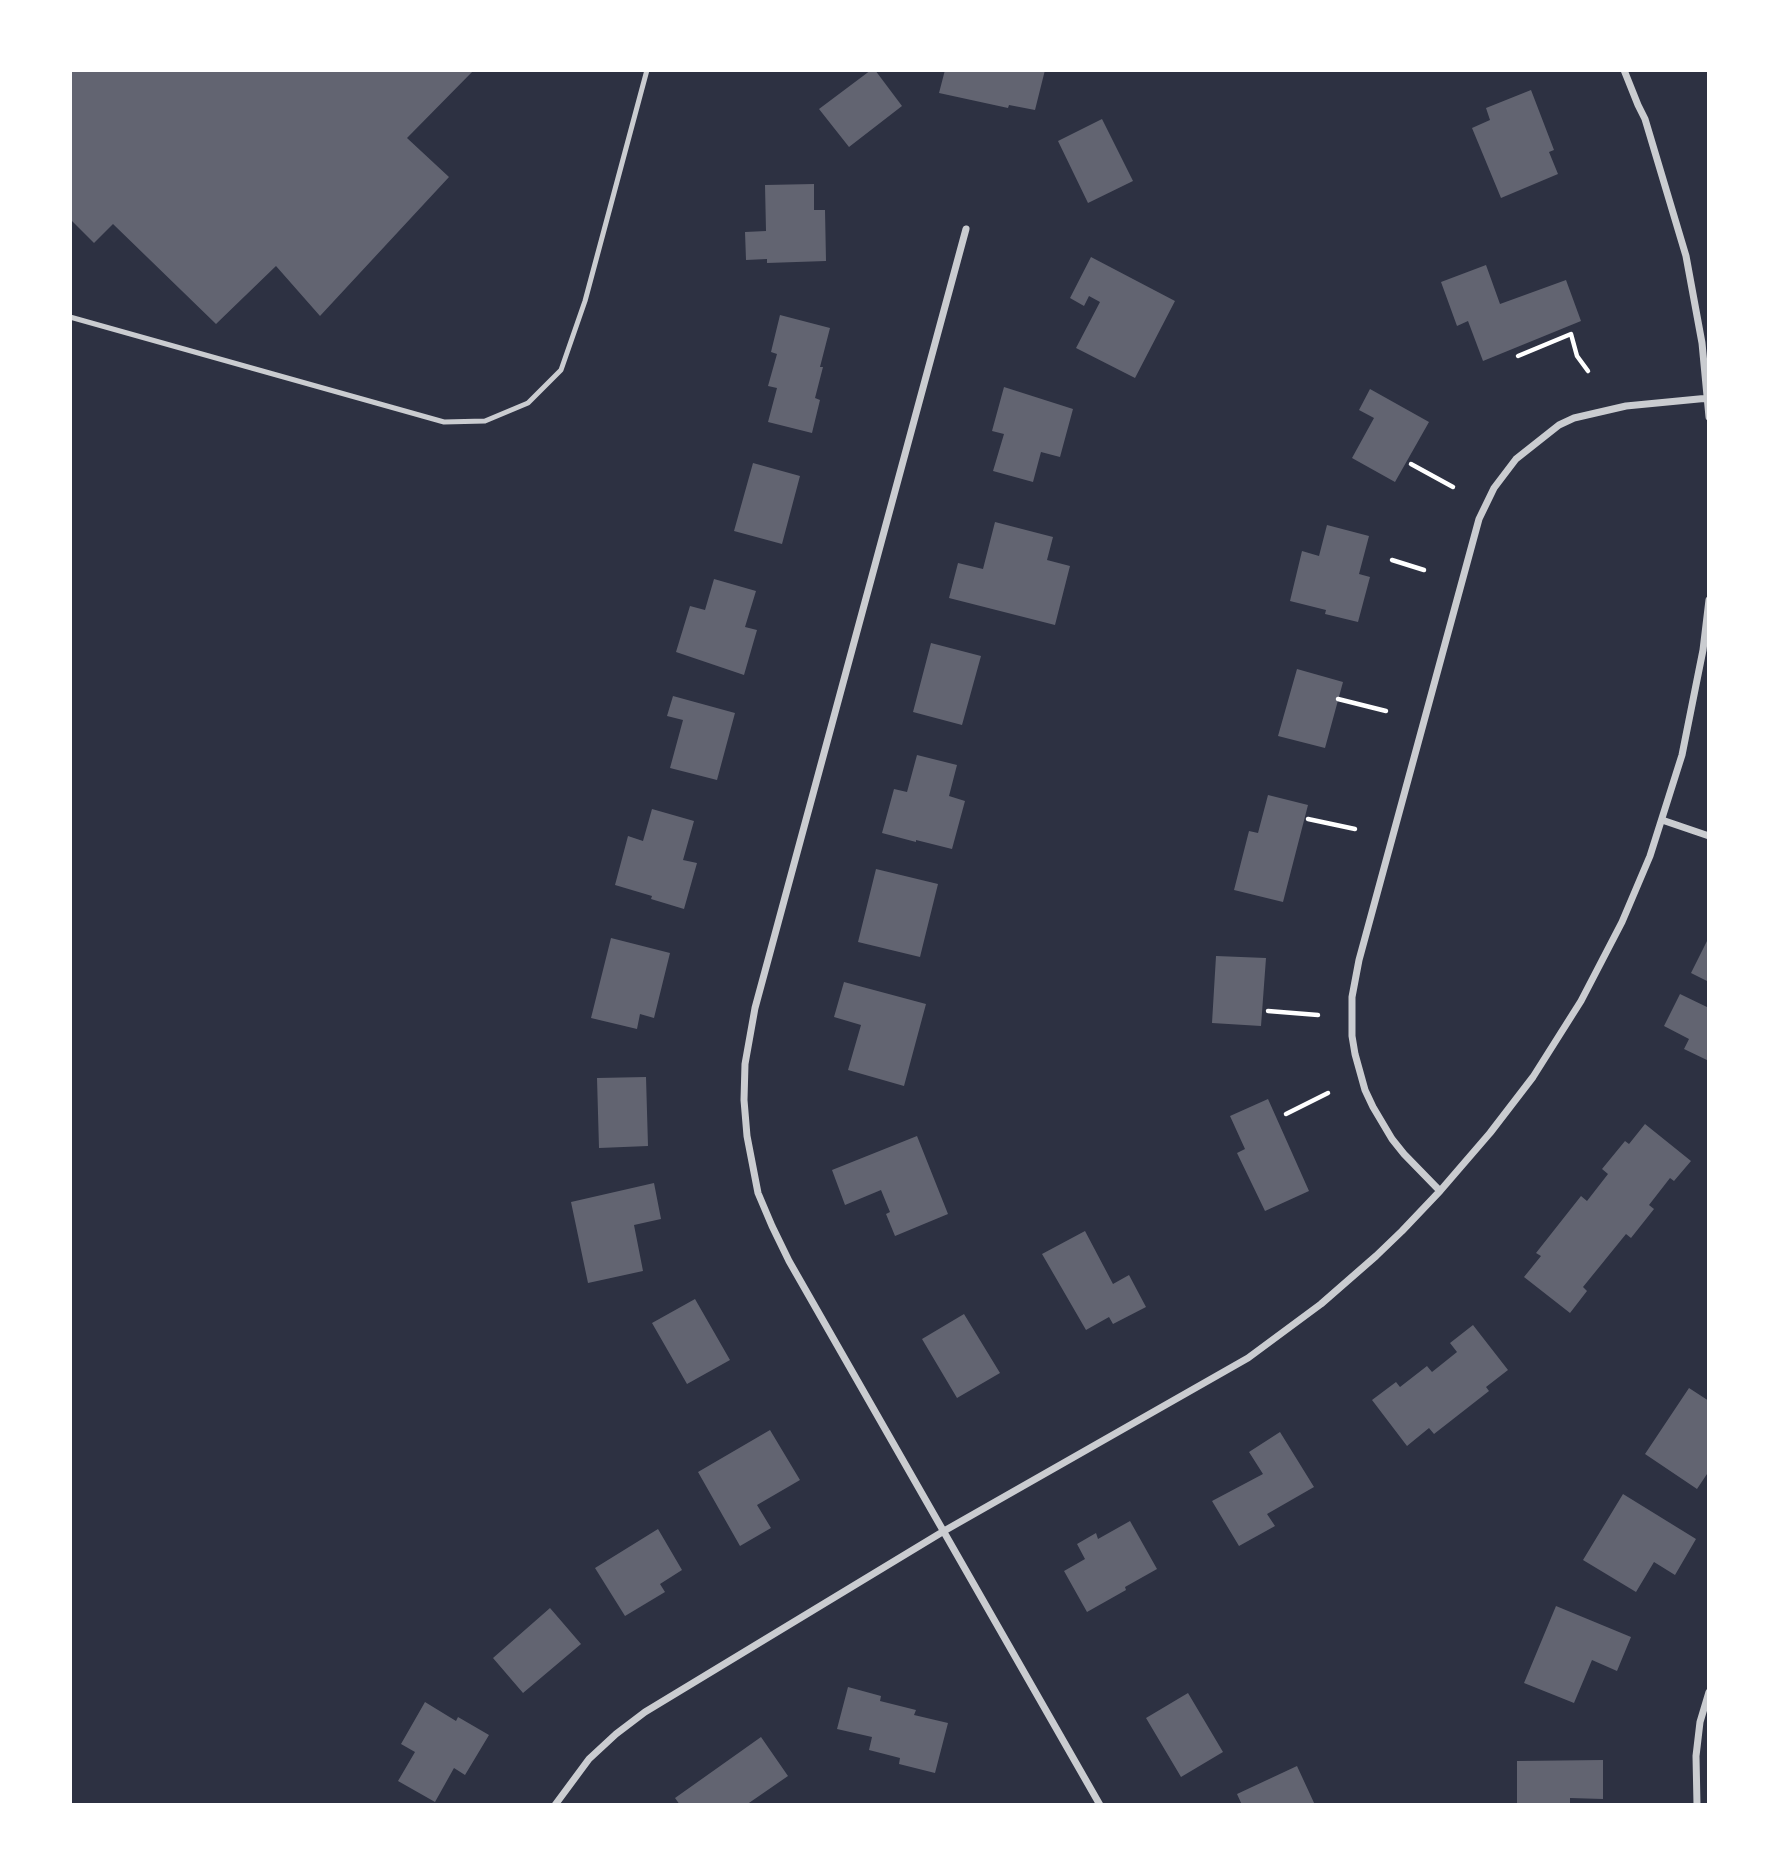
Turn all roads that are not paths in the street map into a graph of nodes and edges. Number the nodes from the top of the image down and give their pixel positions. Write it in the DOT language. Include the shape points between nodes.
graph roads {
  1 [pos="647,70"];
  2 [pos="1624,70"];
  3 [pos="966,229"];
  4 [pos="70,317"];
  5 [pos="1708,398"];
  6 [pos="1709,417"];
  7 [pos="1709,600"];
  8 [pos="1662,820"];
  9 [pos="1709,836"];
  10 [pos="1440,1191"];
  11 [pos="944,1531"];
  12 [pos="1709,1692"];
  13 [pos="555,1805"];
  14 [pos="1100,1805"];
  15 [pos="1697,1805"];
  1 -- 4 [label="lane" via="585,301 561,370 528,402 485,421 444,422"];
  2 -- 5 [label="street" via="1645,119 1686,256"];
  3 -- 11 [label="street" via="755,1008 744,1091 758,1193 772,1226"];
  5 -- 6 [label="street"];
  5 -- 10 [label="street" via="1626,406 1559,425 1516,459 1494,488 1479,519 1352,997 1352,1036 1365,1090 1381,1124"];
  7 -- 8 [label="street" via="1694,701"];
  8 -- 9 [label="street"];
  8 -- 10 [label="street" via="1622,922 1581,1001 1533,1077"];
  10 -- 11 [label="street" via="1321,1304 1248,1358"];
  11 -- 13 [label="street" via="645,1712 589,1759"];
  11 -- 14 [label="street"];
  12 -- 15 [label="street" via="1696,1756"];
}
